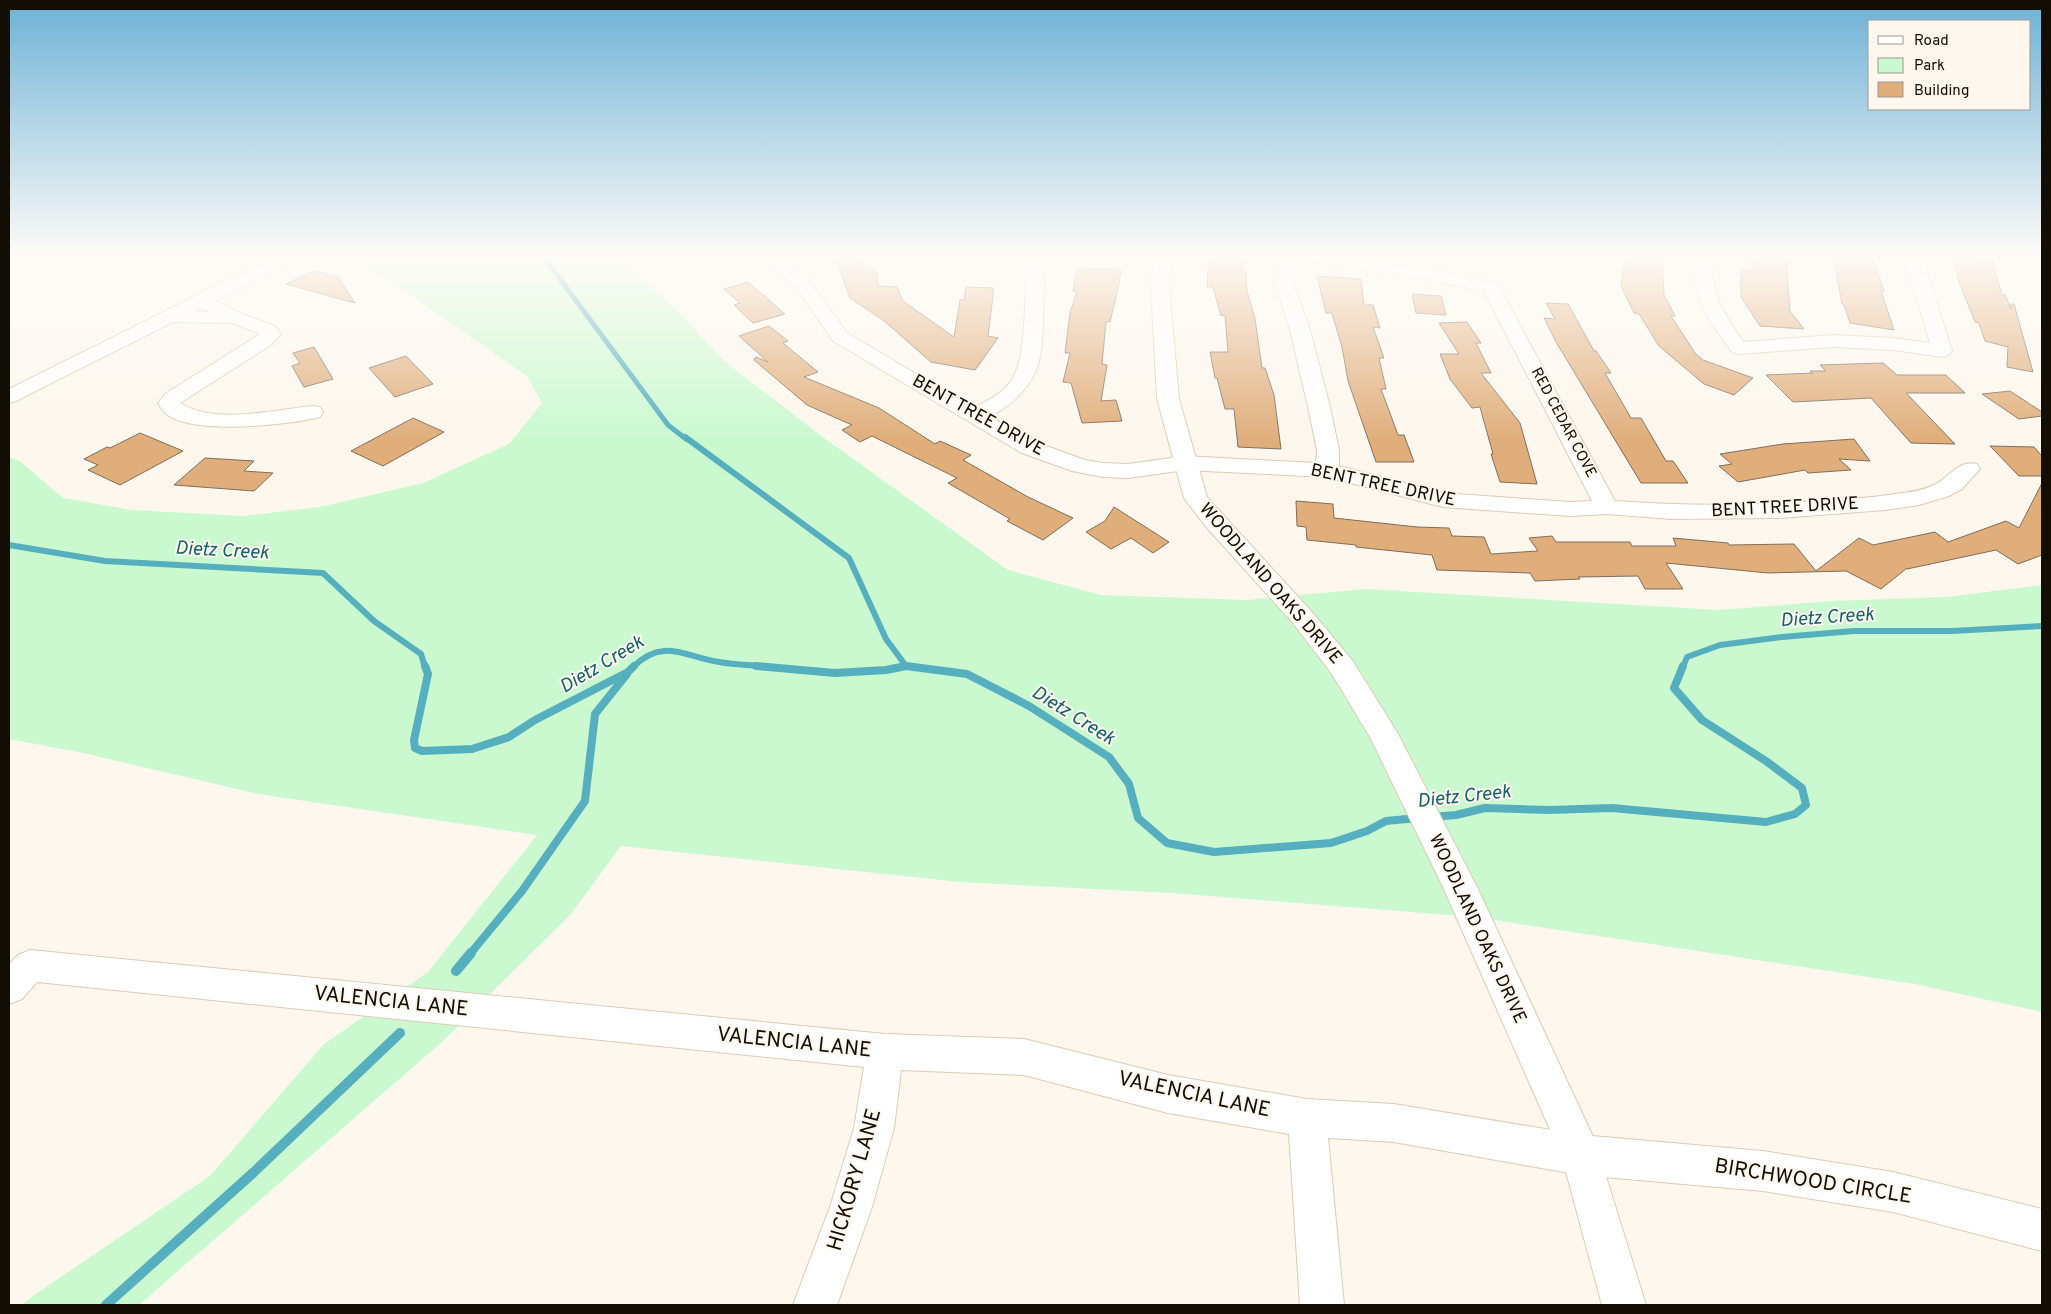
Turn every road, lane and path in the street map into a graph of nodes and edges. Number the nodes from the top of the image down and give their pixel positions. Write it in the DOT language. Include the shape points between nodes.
graph roads {
  1 [pos="168,317"];
  2 [pos="213,317"];
  3 [pos="826,317"];
  4 [pos="1033,317"];
  5 [pos="1162,317"];
  6 [pos="1296,317"];
  7 [pos="1507,317"];
  8 [pos="1717,317"];
  9 [pos="1932,317"];
  10 [pos="235,318"];
  11 [pos="9,397"];
  12 [pos="312,412"];
  13 [pos="974,417"];
  14 [pos="1185,463"];
  15 [pos="1970,469"];
  16 [pos="1327,470"];
  17 [pos="1607,507"];
  18 [pos="9,988"];
  19 [pos="885,1052"];
  20 [pos="1307,1118"];
  21 [pos="1581,1155"];
  22 [pos="2042,1230"];
  23 [pos="815,1305"];
  24 [pos="1322,1305"];
  25 [pos="1624,1305"];
  1 -- 11 [label="street"];
  2 -- 10 [label="street"];
  3 -- 13 [label="street, BENT TREE DRIVE" via="840,337"];
  4 -- 13 [label="street" via="1030,354 1021,382 1010,394"];
  5 -- 14 [label="street, WOODLAND OAKS DRIVE" via="1168,399"];
  6 -- 16 [label="street" via="1328,450"];
  7 -- 17 [label="street, RED CEDAR COVE"];
  8 -- 9 [label="street" via="1739,348 1832,341 1894,344 1942,351"];
  10 -- 12 [label="street" via="271,334 172,398 170,408 192,416 232,421"];
  13 -- 14 [label="street, BENT TREE DRIVE" via="1030,448 1080,466 1128,471"];
  14 -- 16 [label="street, BENT TREE DRIVE"];
  14 -- 21 [label="street, WOODLAND OAKS DRIVE" via="1196,498 1342,667 1383,734 1460,887"];
  15 -- 17 [label="street, BENT TREE DRIVE" via="1941,491 1919,498 1885,502 1780,511 1671,512"];
  16 -- 17 [label="street, BENT TREE DRIVE" via="1442,500 1570,509"];
  18 -- 19 [label="street, VALENCIA LANE" via="30,966"];
  19 -- 20 [label="street, VALENCIA LANE" via="1024,1057 1168,1094"];
  19 -- 23 [label="street, HICKORY LANE" via="874,1128 851,1207"];
  20 -- 21 [label="street, VALENCIA LANE" via="1394,1123"];
  20 -- 24 [label="street"];
  21 -- 22 [label="street, BIRCHWOOD CIRCLE" via="1763,1171 1893,1192"];
  21 -- 25 [label="street, WOODLAND OAKS DRIVE"];
}
